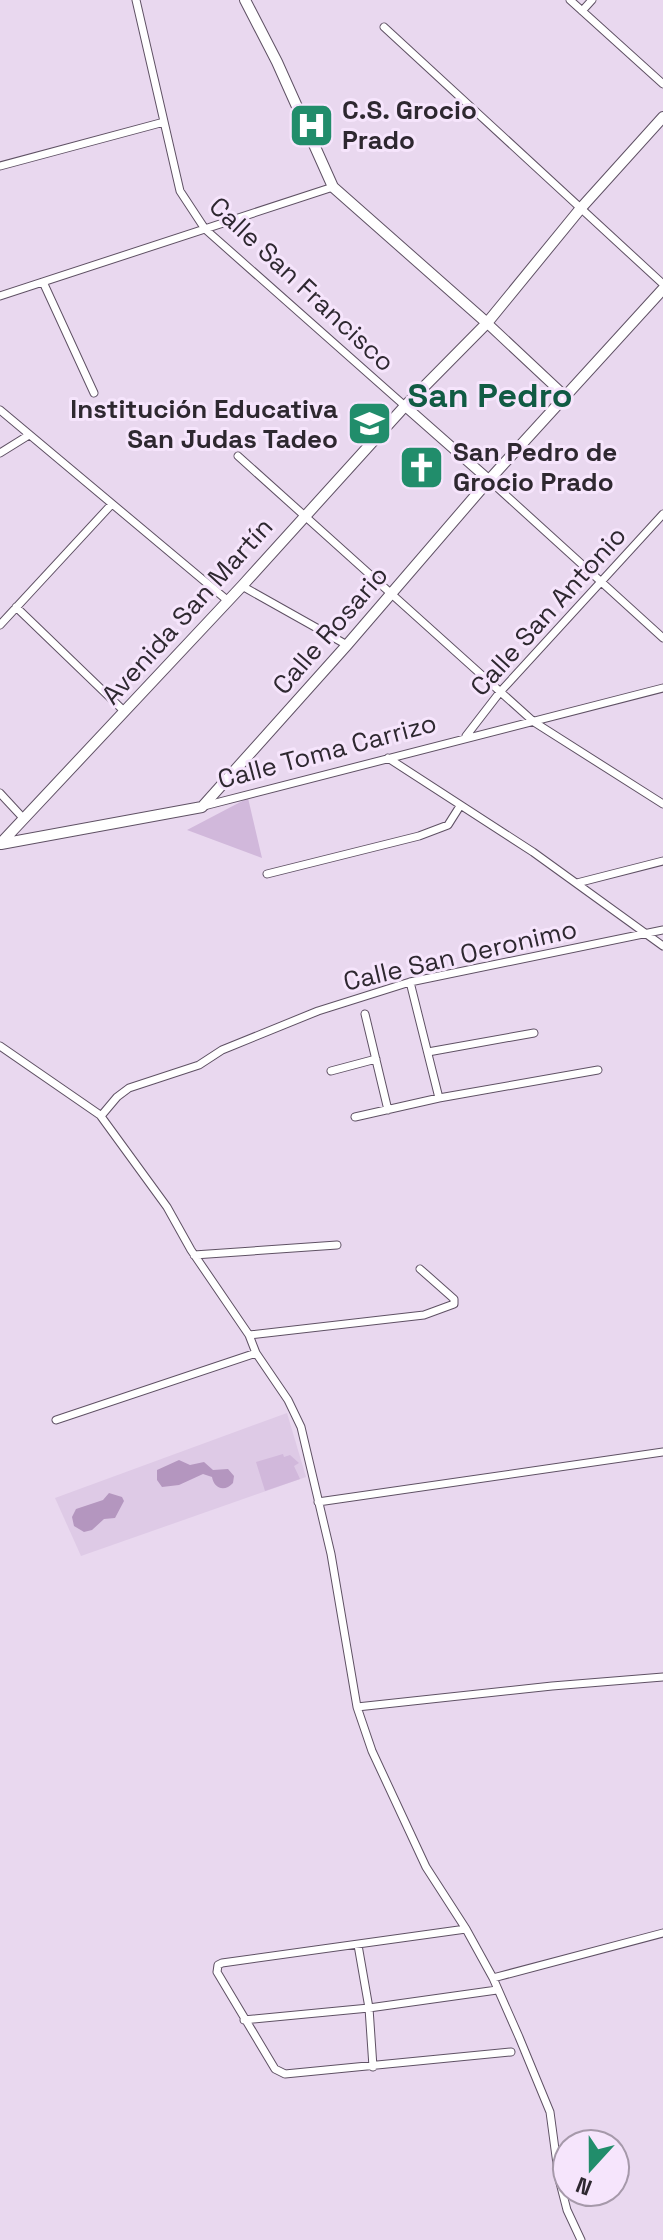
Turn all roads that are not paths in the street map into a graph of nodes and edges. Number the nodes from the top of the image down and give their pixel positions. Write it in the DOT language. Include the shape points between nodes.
graph roads {
  1 [pos="136,0"];
  2 [pos="245,0"];
  3 [pos="570,0"];
  4 [pos="592,0"];
  5 [pos="582,11"];
  6 [pos="384,27"];
  7 [pos="663,84"];
  8 [pos="663,117"];
  9 [pos="164,122"];
  10 [pos="0,166"];
  11 [pos="333,187"];
  12 [pos="581,208"];
  13 [pos="205,229"];
  14 [pos="43,282"];
  15 [pos="663,286"];
  16 [pos="0,296"];
  17 [pos="487,323"];
  18 [pos="94,393"];
  19 [pos="565,396"];
  20 [pos="405,406"];
  21 [pos="0,410"];
  22 [pos="29,435"];
  23 [pos="0,453"];
  24 [pos="238,456"];
  25 [pos="489,480"];
  26 [pos="111,505"];
  27 [pos="663,514"];
  28 [pos="302,516"];
  29 [pos="599,581"];
  30 [pos="242,586"];
  31 [pos="392,594"];
  32 [pos="227,600"];
  33 [pos="16,607"];
  34 [pos="0,625"];
  35 [pos="663,638"];
  36 [pos="347,645"];
  37 [pos="663,688"];
  38 [pos="500,692"];
  39 [pos="125,712"];
  40 [pos="534,722"];
  41 [pos="465,737"];
  42 [pos="388,758"];
  43 [pos="0,793"];
  44 [pos="663,804"];
  45 [pos="460,806"];
  46 [pos="202,807"];
  47 [pos="24,819"];
  48 [pos="0,844"];
  49 [pos="663,861"];
  50 [pos="267,874"];
  51 [pos="577,883"];
  52 [pos="663,930"];
  53 [pos="647,933"];
  54 [pos="663,946"];
  55 [pos="410,982"];
  56 [pos="365,1014"];
  57 [pos="534,1033"];
  58 [pos="0,1046"];
  59 [pos="428,1052"];
  60 [pos="376,1059"];
  61 [pos="598,1070"];
  62 [pos="331,1071"];
  63 [pos="439,1098"];
  64 [pos="388,1110"];
  65 [pos="101,1116"];
  66 [pos="355,1117"];
  67 [pos="337,1245"];
  68 [pos="194,1255"];
  69 [pos="420,1269"];
  70 [pos="249,1335"];
  71 [pos="256,1353"];
  72 [pos="56,1420"];
  73 [pos="663,1452"];
  74 [pos="318,1502"];
  75 [pos="663,1677"];
  76 [pos="357,1707"];
  77 [pos="466,1929"];
  78 [pos="663,1933"];
  79 [pos="358,1945"];
  80 [pos="493,1978"];
  81 [pos="497,1990"];
  82 [pos="369,2008"];
  83 [pos="244,2020"];
  84 [pos="511,2052"];
  85 [pos="373,2067"];
  86 [pos="581,2240"];
  1 -- 9 [label="street, Calle San Francisco"];
  2 -- 11 [label="main road"];
  3 -- 5 [label="street"];
  4 -- 5 [label="street"];
  5 -- 7 [label="street"];
  6 -- 12 [label="street"];
  8 -- 12 [label="main road, Avenida San Martín"];
  9 -- 10 [label="street"];
  9 -- 13 [label="street, Calle San Francisco" via="180,191"];
  11 -- 13 [label="street"];
  11 -- 17 [label="main road"];
  12 -- 15 [label="street"];
  12 -- 17 [label="main road, Avenida San Martín"];
  13 -- 14 [label="street"];
  13 -- 20 [label="street, Calle San Francisco"];
  14 -- 16 [label="street"];
  14 -- 18 [label="street"];
  15 -- 19 [label="main road, Calle Rosario"];
  17 -- 19 [label="street"];
  17 -- 20 [label="main road, Avenida San Martín"];
  19 -- 25 [label="main road, Calle Rosario"];
  20 -- 25 [label="street"];
  20 -- 28 [label="main road, Avenida San Martín"];
  21 -- 22 [label="street"];
  22 -- 23 [label="street"];
  22 -- 26 [label="street"];
  24 -- 28 [label="street"];
  25 -- 29 [label="street"];
  25 -- 31 [label="main road, Calle Rosario"];
  26 -- 32 [label="street"];
  26 -- 33 [label="street"];
  27 -- 29 [label="street, Calle San Antonio"];
  28 -- 30 [label="main road, Avenida San Martín"];
  28 -- 31 [label="street"];
  29 -- 35 [label="street"];
  29 -- 38 [label="street, Calle San Antonio"];
  30 -- 32 [label="main road, Avenida San Martín"];
  30 -- 36 [label="street"];
  31 -- 36 [label="main road, Calle Rosario"];
  31 -- 38 [label="street"];
  32 -- 39 [label="main road, Avenida San Martín"];
  33 -- 34 [label="street"];
  33 -- 39 [label="street"];
  36 -- 46 [label="main road, Calle Rosario"];
  37 -- 40 [label="street, Calle Toma Carrizo"];
  38 -- 40 [label="street"];
  38 -- 41 [label="street, Calle San Antonio"];
  39 -- 47 [label="main road, Avenida San Martín"];
  40 -- 41 [label="street, Calle Toma Carrizo"];
  40 -- 44 [label="street"];
  41 -- 42 [label="street, Calle Toma Carrizo"];
  42 -- 45 [label="street"];
  42 -- 46 [label="street, Calle Toma Carrizo"];
  43 -- 47 [label="street"];
  45 -- 50 [label="street" via="448,825 419,836"];
  45 -- 51 [label="street"];
  46 -- 48 [label="main road, Calle Toma Carrizo"];
  47 -- 48 [label="main road, Avenida San Martín"];
  49 -- 51 [label="street"];
  51 -- 53 [label="street"];
  52 -- 53 [label="street, Calle San Oeronimo"];
  53 -- 54 [label="street"];
  53 -- 55 [label="street, Calle San Oeronimo"];
  55 -- 59 [label="street"];
  55 -- 65 [label="street, Calle San Oeronimo" via="318,1011 222,1050 199,1065 129,1088"];
  56 -- 60 [label="street"];
  57 -- 59 [label="street"];
  58 -- 65 [label="street"];
  59 -- 63 [label="street"];
  60 -- 62 [label="street"];
  60 -- 64 [label="street"];
  61 -- 63 [label="street"];
  63 -- 64 [label="street"];
  64 -- 66 [label="street"];
  65 -- 68 [label="street" via="167,1207"];
  67 -- 68 [label="street"];
  68 -- 70 [label="street"];
  69 -- 70 [label="street" via="454,1299 452,1306 424,1315"];
  70 -- 71 [label="street"];
  71 -- 72 [label="street"];
  71 -- 74 [label="street" via="301,1427"];
  73 -- 74 [label="street"];
  74 -- 76 [label="street"];
  75 -- 76 [label="street"];
  76 -- 77 [label="street" via="426,1867"];
  77 -- 79 [label="street"];
  77 -- 80 [label="street"];
  78 -- 80 [label="street"];
  79 -- 82 [label="street"];
  79 -- 83 [label="street" via="220,1964 218,1974"];
  80 -- 81 [label="street"];
  81 -- 82 [label="street"];
  81 -- 86 [label="street" via="550,2112 559,2179"];
  82 -- 83 [label="street"];
  82 -- 85 [label="street"];
  83 -- 85 [label="street" via="275,2069 289,2075"];
  84 -- 85 [label="street"];
}
